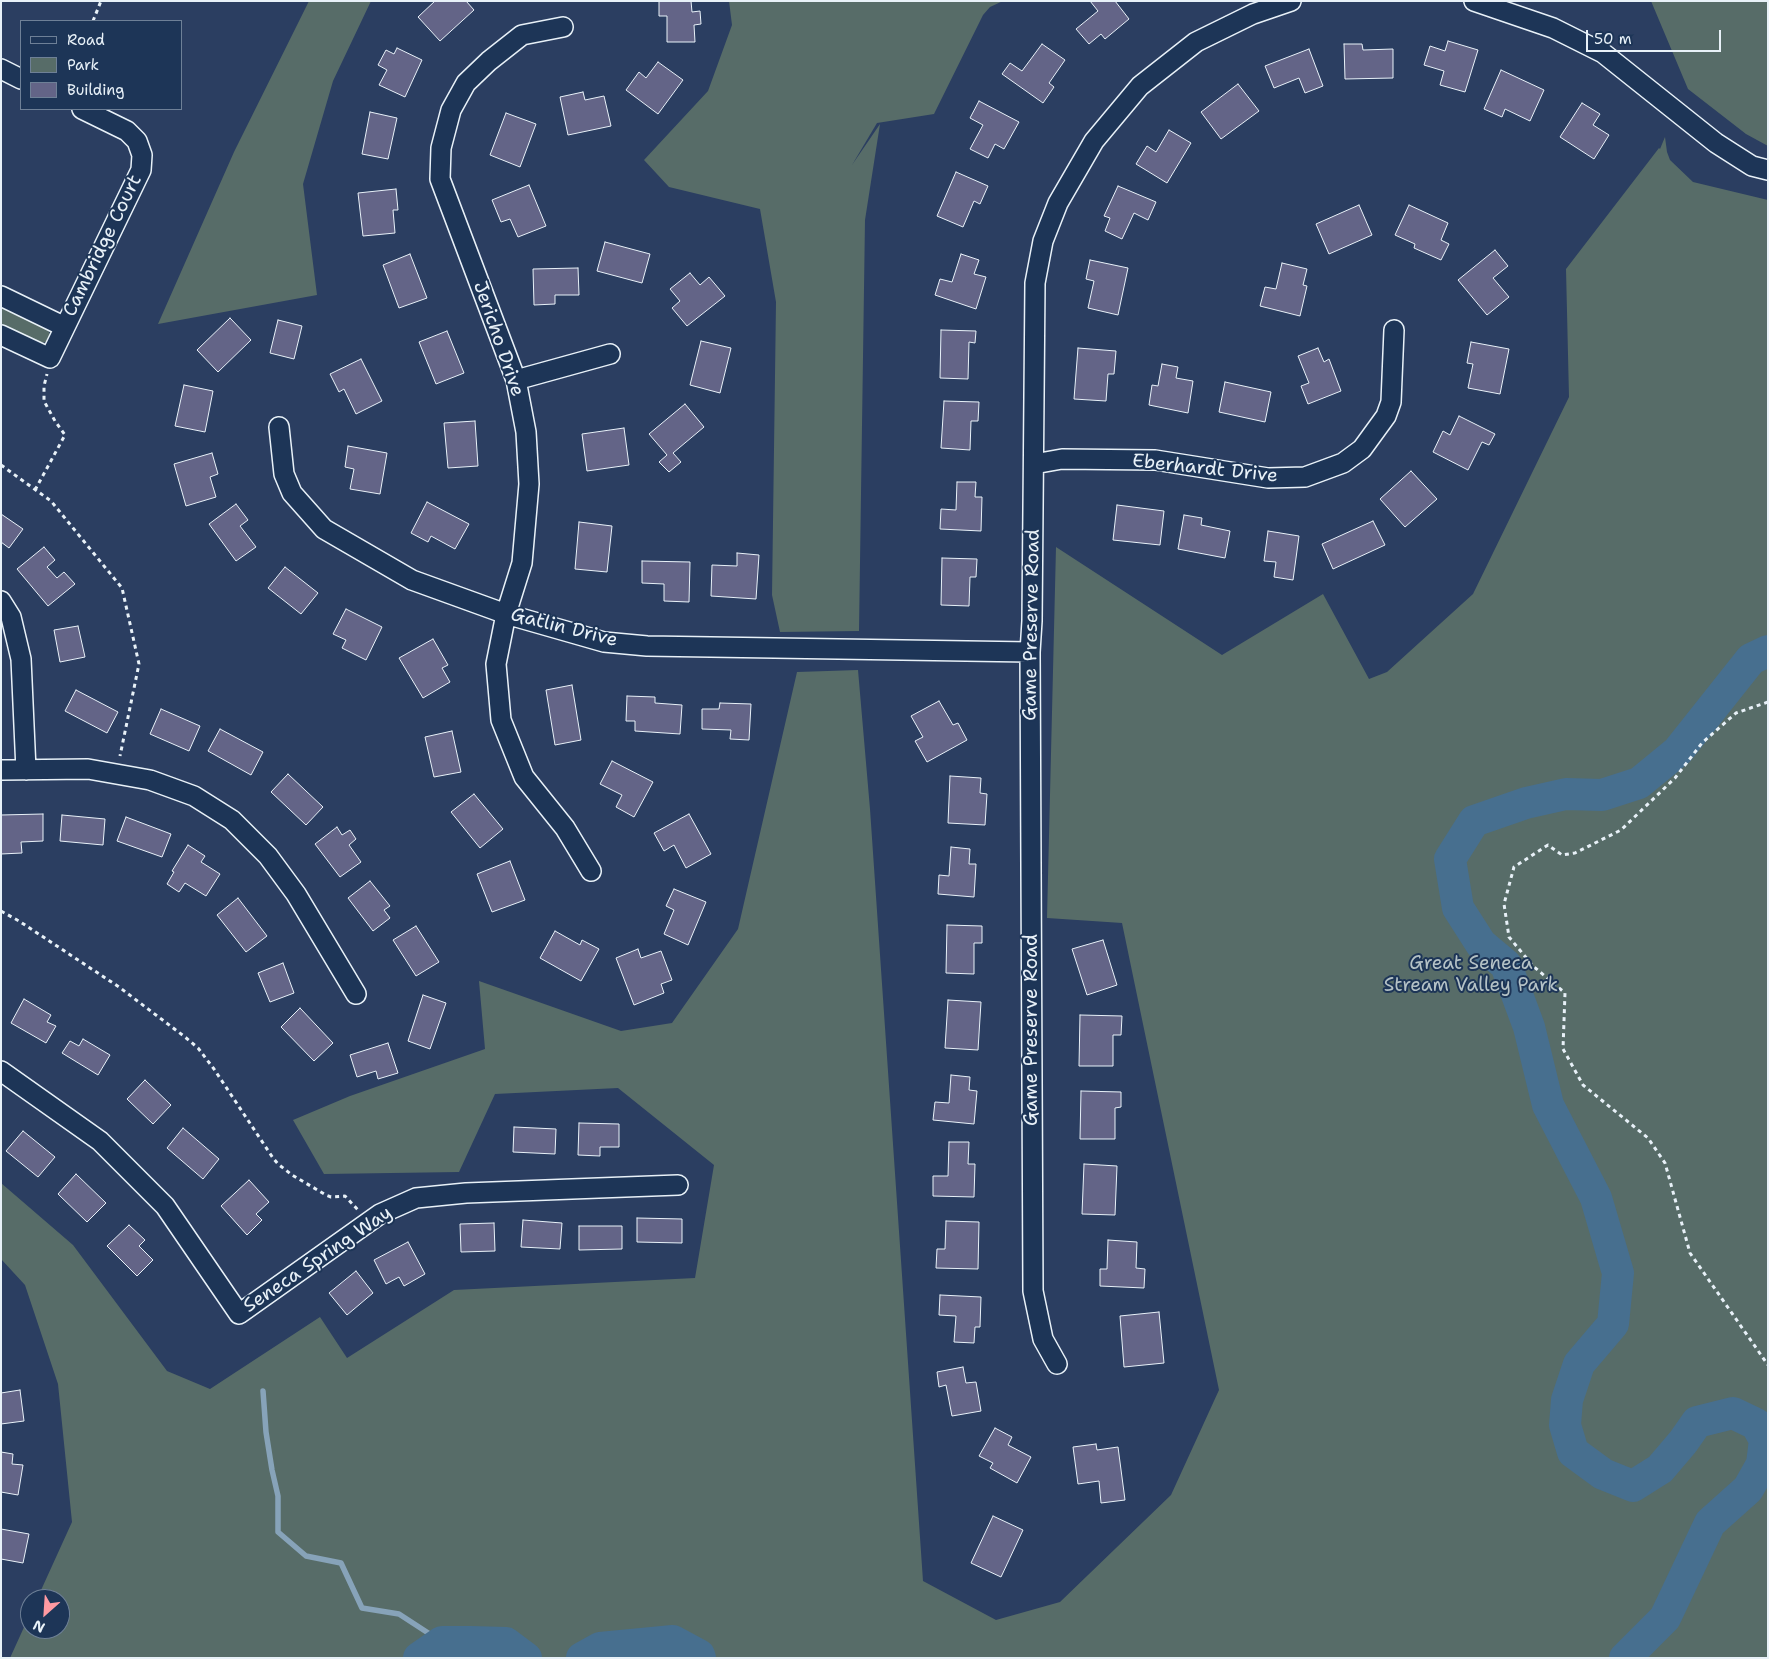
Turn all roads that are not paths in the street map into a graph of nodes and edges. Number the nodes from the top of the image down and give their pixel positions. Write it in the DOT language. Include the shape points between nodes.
graph roads {
  1 [pos="1291,1"];
  2 [pos="1474,1"];
  3 [pos="1251,8"];
  4 [pos="563,27"];
  5 [pos="1,69"];
  6 [pos="20,78"];
  7 [pos="84,110"];
  8 [pos="1768,170"];
  9 [pos="1,296"];
  10 [pos="65,327"];
  11 [pos="1394,330"];
  12 [pos="1,334"];
  13 [pos="610,354"];
  14 [pos="516,380"];
  15 [pos="279,427"];
  16 [pos="1034,464"];
  17 [pos="1,601"];
  18 [pos="506,614"];
  19 [pos="1030,652"];
  20 [pos="1,770"];
  21 [pos="26,770"];
  22 [pos="591,871"];
  23 [pos="356,994"];
  24 [pos="1,1071"];
  25 [pos="678,1185"];
  26 [pos="1056,1364"];
  1 -- 3 [label="street, Game Preserve Road"];
  2 -- 8 [label="street" via="1554,28 1603,53 1716,143 1752,166"];
  3 -- 16 [label="street, Game Preserve Road" via="1196,42 1140,86 1094,141 1058,203 1043,241 1035,283"];
  4 -- 14 [label="street, Jericho Drive" via="522,35 466,83 451,110 440,148 440,179"];
  5 -- 6 [label="street"];
  7 -- 10 [label="street, Cambridge Court" via="127,131 138,141 142,155 141,170"];
  9 -- 10 [label="street, Cambridge Court"];
  10 -- 12 [label="street, Cambridge Court" via="50,358"];
  11 -- 16 [label="street, Eberhardt Drive" via="1391,402 1386,416 1362,449 1343,463 1305,477 1268,478 1154,460 1062,459"];
  13 -- 14 [label="street"];
  14 -- 18 [label="street, Jericho Drive" via="526,432 528,484 522,563"];
  15 -- 18 [label="street, Gatlin Drive" via="284,474 292,493 324,529 412,580"];
  16 -- 19 [label="street, Game Preserve Road"];
  17 -- 21 [label="street" via="11,617 21,659"];
  18 -- 19 [label="street, Gatlin Drive" via="604,642 647,646"];
  18 -- 22 [label="street, Jericho Drive" via="496,664 501,720 524,777 565,828"];
  19 -- 26 [label="street, Game Preserve Road" via="1032,1291 1043,1339"];
  20 -- 21 [label="street"];
  21 -- 23 [label="street" via="88,769 150,780 194,796 232,820 268,856 296,894"];
  24 -- 25 [label="street, Seneca Spring Way" via="100,1141 165,1206 239,1314 380,1214 416,1198 466,1193"];
}
